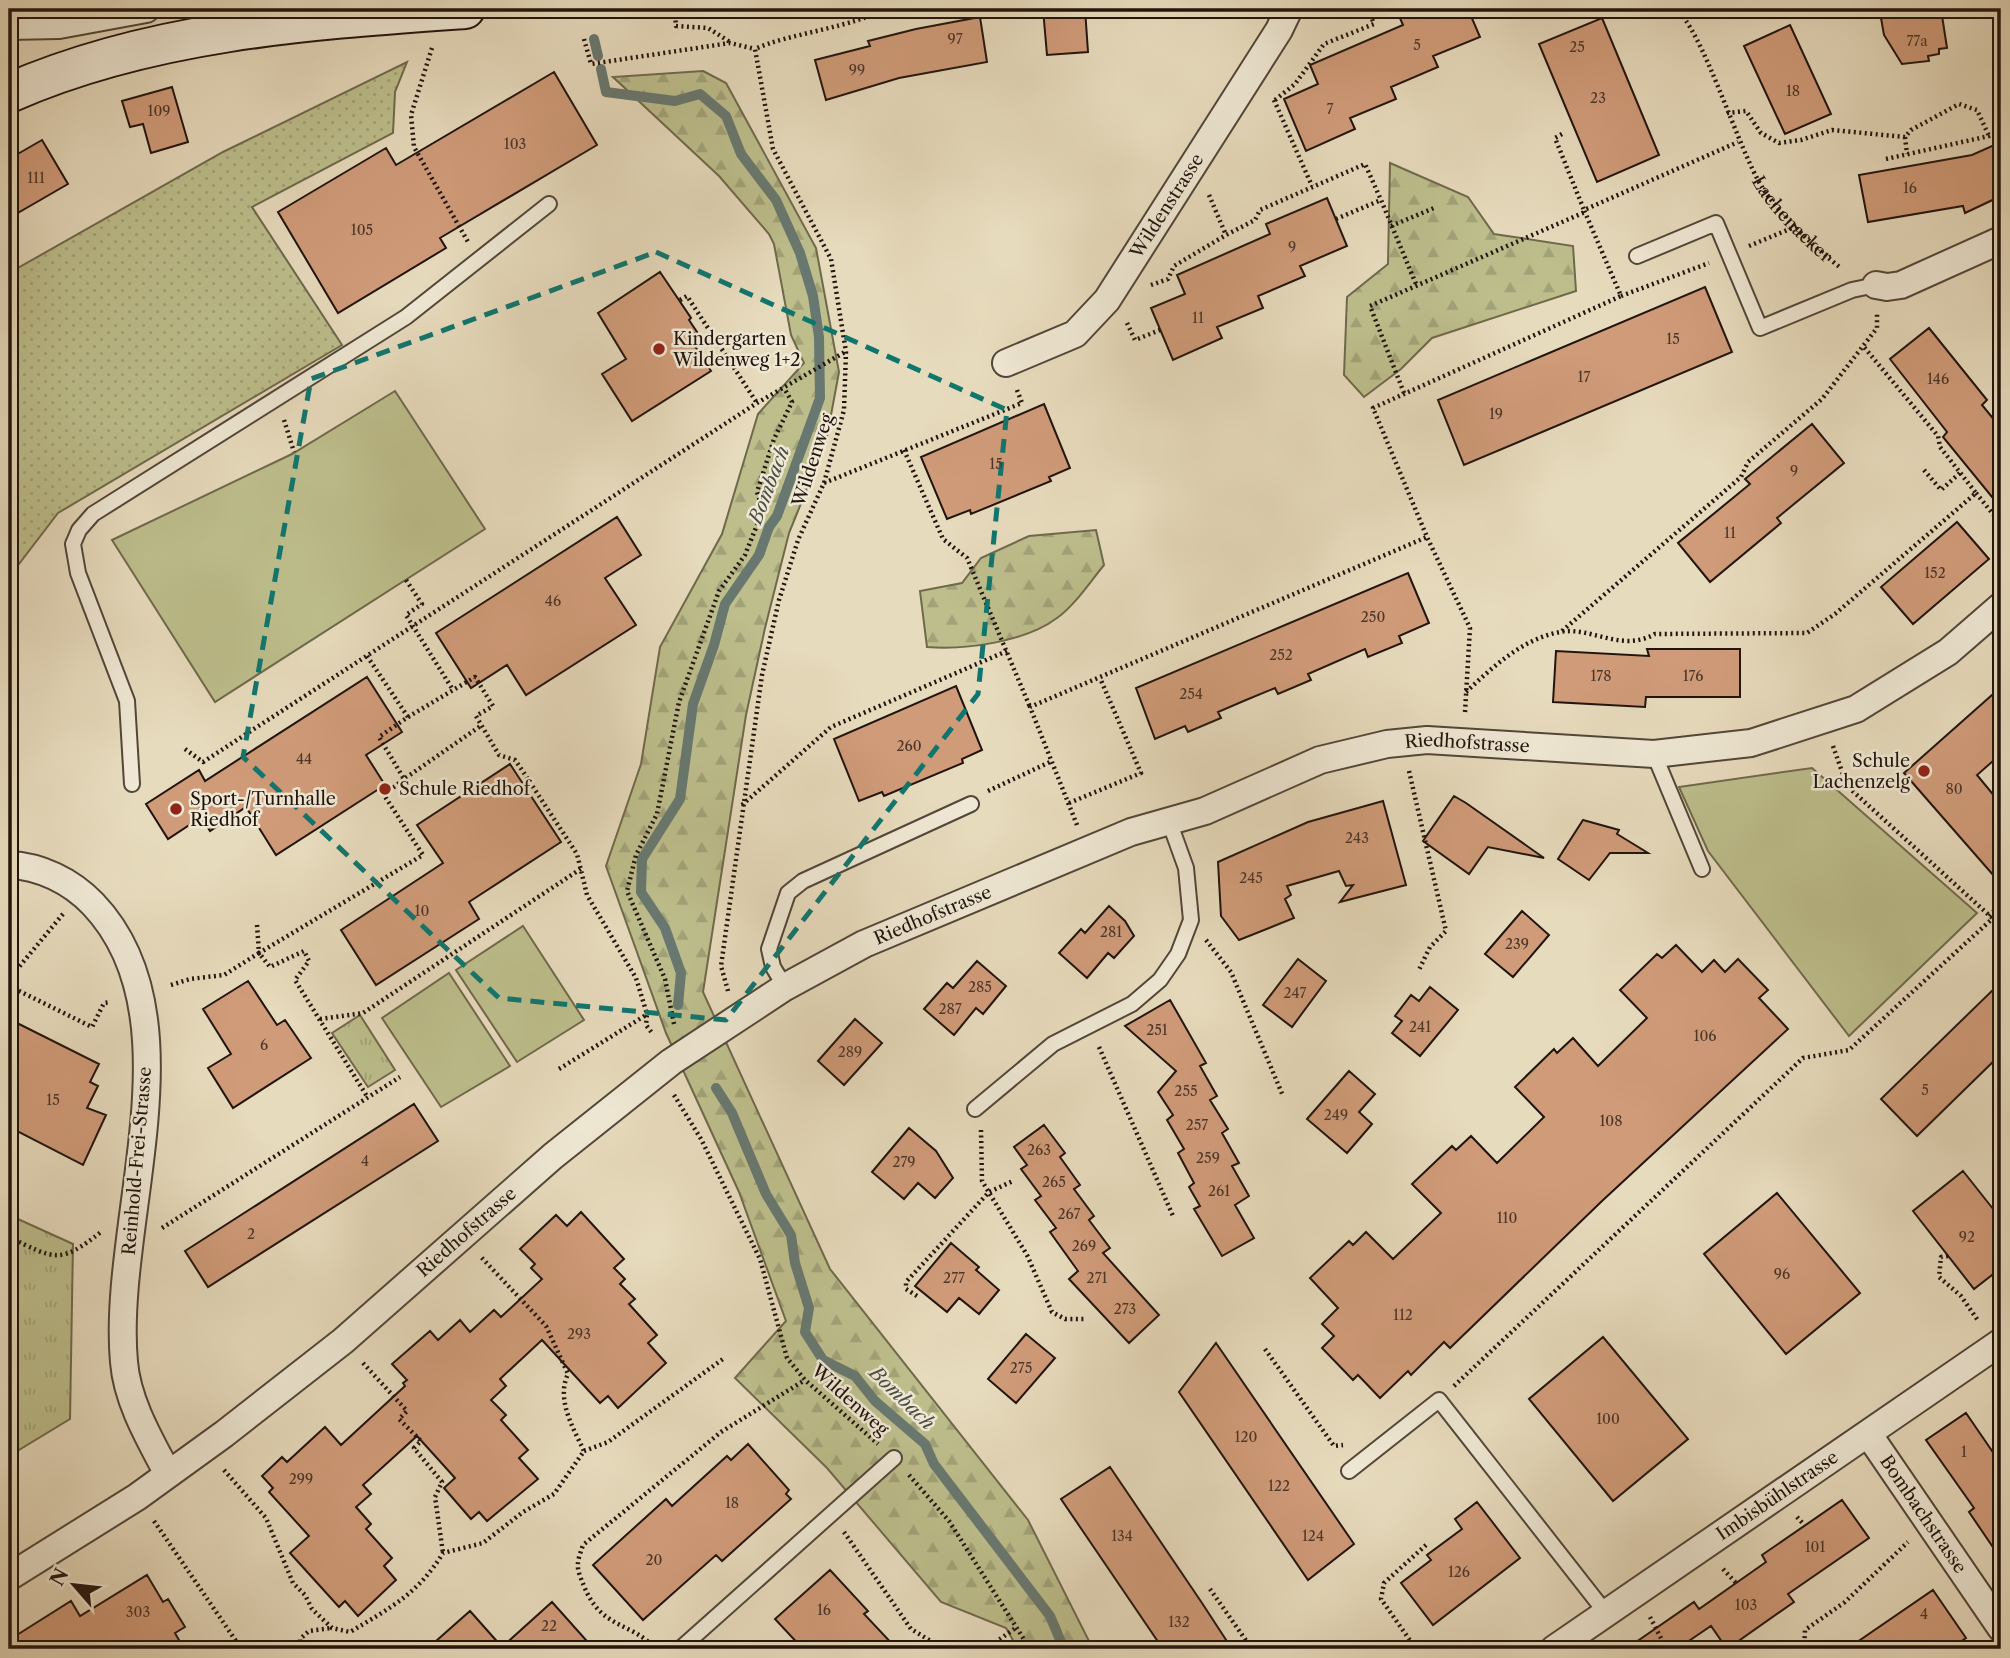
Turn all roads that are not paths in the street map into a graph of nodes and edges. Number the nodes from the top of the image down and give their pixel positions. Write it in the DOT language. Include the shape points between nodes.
graph roads {
  1 [pos="146,9"];
  2 [pos="465,9"];
  3 [pos="1289,9"];
  4 [pos="336,14"];
  5 [pos="9,26"];
  6 [pos="9,93"];
  7 [pos="549,204"];
  8 [pos="2001,240"];
  9 [pos="1637,256"];
  10 [pos="1876,285"];
  11 [pos="1006,363"];
  12 [pos="2001,606"];
  13 [pos="1654,754"];
  14 [pos="132,784"];
  15 [pos="971,804"];
  16 [pos="1169,821"];
  17 [pos="9,865"];
  18 [pos="1702,869"];
  19 [pos="785,986"];
  20 [pos="975,1109"];
  21 [pos="1992,1335"];
  22 [pos="1869,1435"];
  23 [pos="894,1458"];
  24 [pos="1349,1471"];
  25 [pos="169,1475"];
  26 [pos="9,1577"];
  27 [pos="1605,1613"];
  28 [pos="2001,1628"];
  29 [pos="680,1649"];
  30 [pos="1554,1649"];
  1 -- 5 [label="street" via="58,25"];
  2 -- 4 [label="street"];
  3 -- 11 [label="street, Wildenstrasse" via="1107,300 1075,334"];
  4 -- 6 [label="street" via="211,34 107,58"];
  7 -- 14 [label="lane" via="406,317 93,514 79,530 73,544 78,573 127,701"];
  8 -- 10 [label="street" via="1900,285"];
  9 -- 10 [label="lane" via="1716,223 1760,328 1852,290"];
  12 -- 13 [label="street, Riedhofstrasse" via="1948,652 1856,709 1751,743"];
  13 -- 16 [label="street, Riedhofstrasse" via="1427,740 1387,744 1320,760 1205,811"];
  13 -- 18 [label="lane"];
  15 -- 19 [label="lane" via="803,881 788,894 769,948 773,967"];
  16 -- 19 [label="street, Riedhofstrasse" via="1131,832 864,944"];
  16 -- 20 [label="lane" via="1186,868 1191,920 1178,954 1160,980 1132,1004 1053,1044"];
  17 -- 25 [label="street, Reinhold-Frei-Strasse" via="32,867 83,893 123,946 138,983 147,1078 124,1311 124,1364 141,1421"];
  19 -- 25 [label="street, Riedhofstrasse" via="657,1073 553,1156 343,1341"];
  21 -- 22 [label="street, Imbisbühlstrasse"];
  22 -- 27 [label="street, Imbisbühlstrasse"];
  22 -- 28 [label="street, Bombachstrasse"];
  23 -- 29 [label="lane"];
  24 -- 27 [label="lane" via="1439,1400"];
  25 -- 26 [label="street, Riedhofstrasse"];
  27 -- 30 [label="street, Imbisbühlstrasse"];
}
